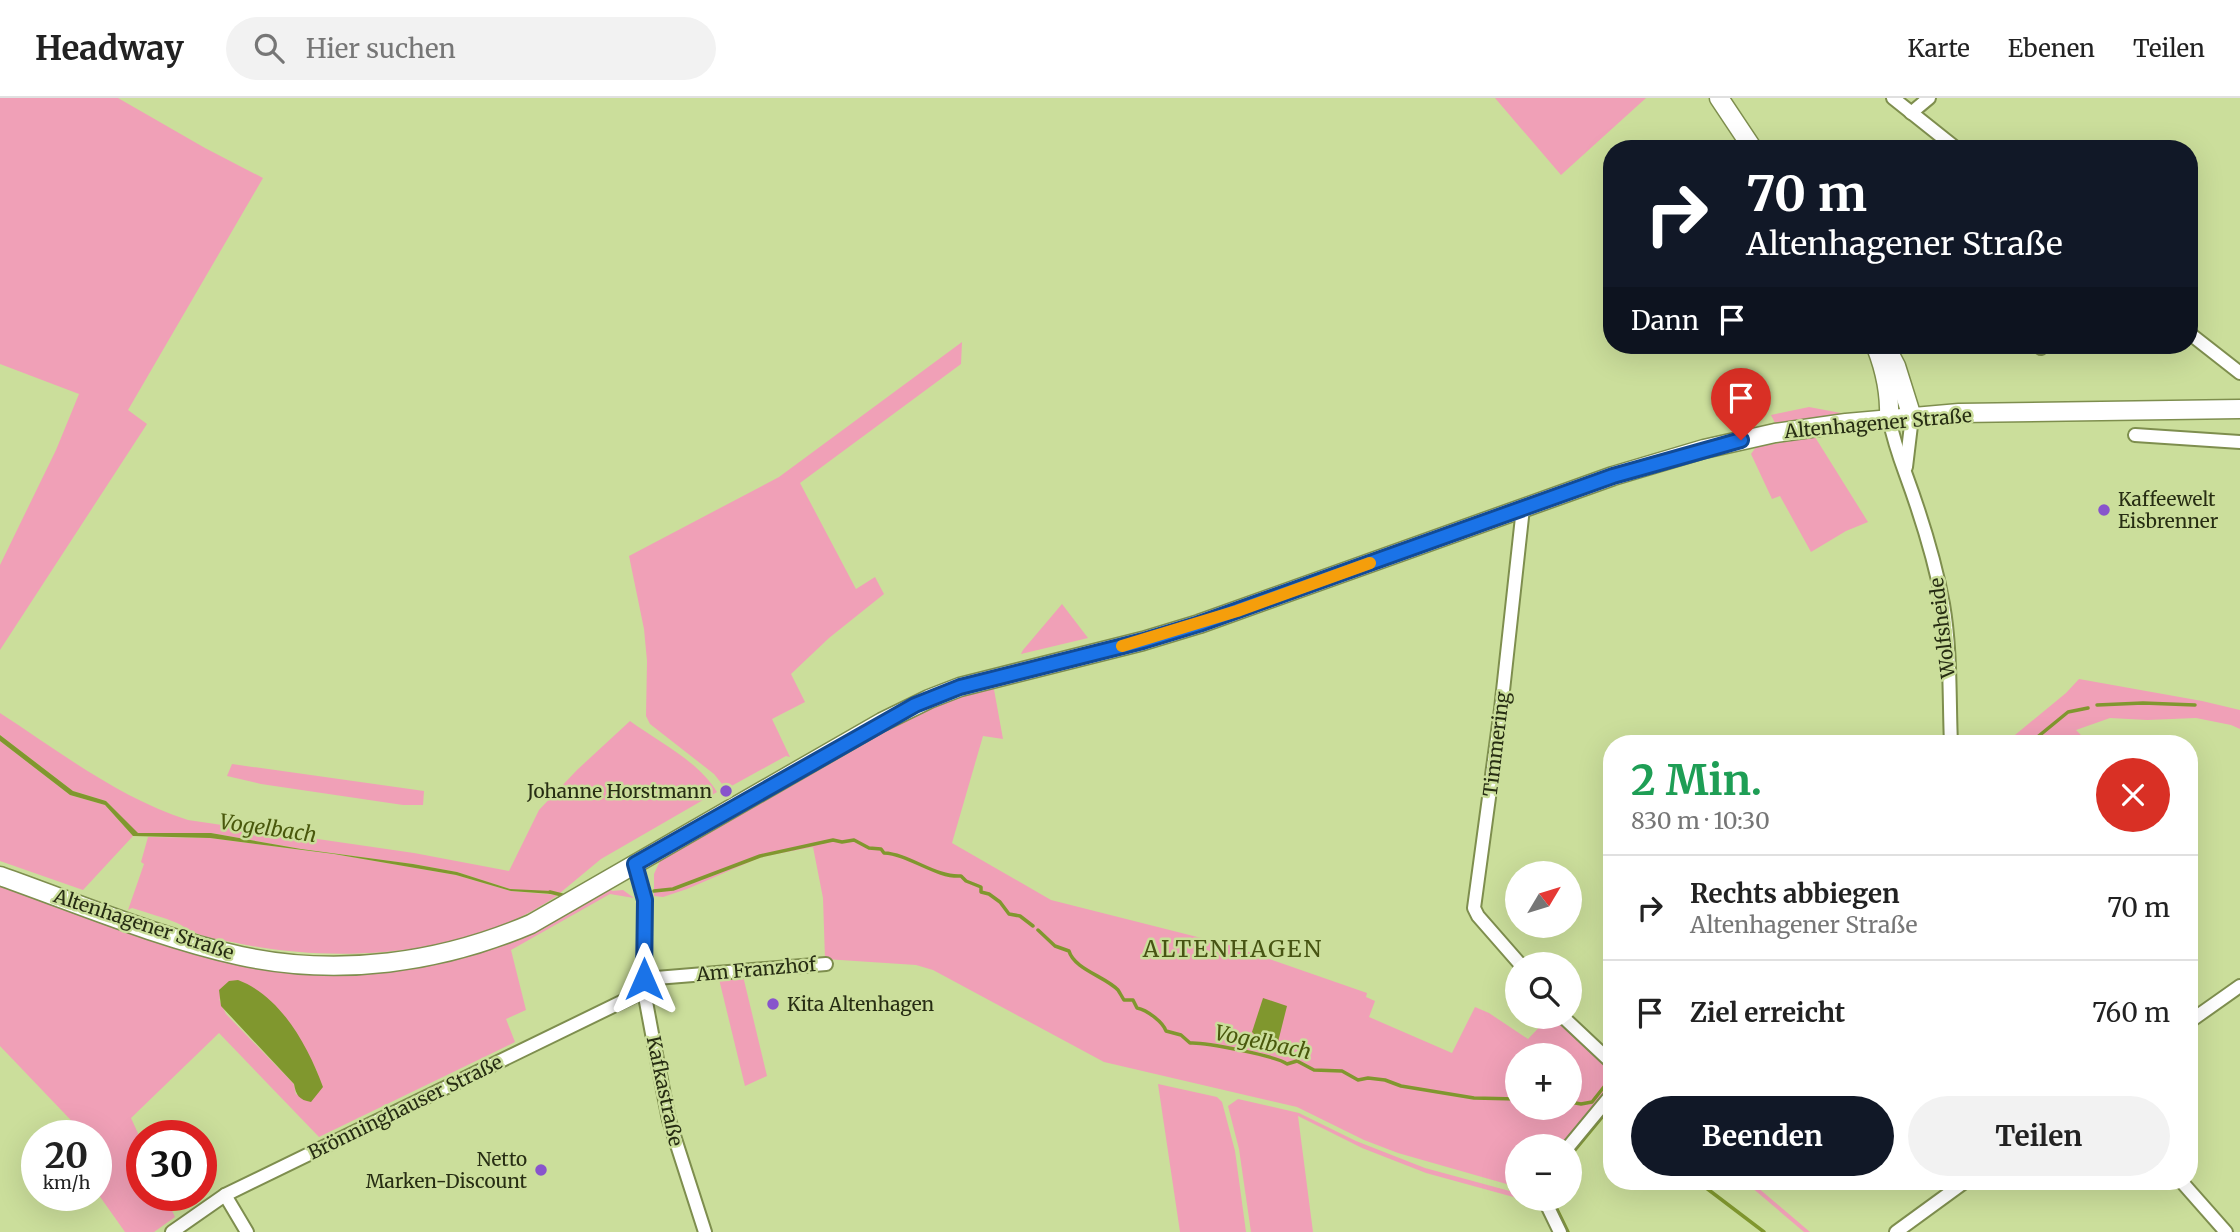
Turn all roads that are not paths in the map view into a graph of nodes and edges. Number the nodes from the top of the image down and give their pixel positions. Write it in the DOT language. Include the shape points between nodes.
graph roads {
  1 [pos="1719,98"];
  2 [pos="1893,98"];
  3 [pos="1928,98"];
  4 [pos="1912,113"];
  5 [pos="1746,140"];
  6 [pos="1946,140"];
  7 [pos="2198,340"];
  8 [pos="1878,354"];
  9 [pos="1890,354"];
  10 [pos="2240,373"];
  11 [pos="2240,409"];
  12 [pos="1912,417"];
  13 [pos="1889,418"];
  14 [pos="2135,435"];
  15 [pos="2240,442"];
  16 [pos="1906,475"];
  17 [pos="1523,508"];
  18 [pos="1951,735"];
  19 [pos="635,864"];
  20 [pos="0,876"];
  21 [pos="1510,952"];
  22 [pos="826,964"];
  23 [pos="644,985"];
  24 [pos="2240,986"];
  25 [pos="2198,1016"];
  26 [pos="1576,1029"];
  27 [pos="1603,1055"];
  28 [pos="1603,1105"];
  29 [pos="1579,1134"];
  30 [pos="1954,1190"];
  31 [pos="2189,1190"];
  32 [pos="225,1195"];
  33 [pos="1550,1211"];
  34 [pos="172,1232"];
  35 [pos="247,1232"];
  36 [pos="705,1232"];
  37 [pos="1560,1232"];
  38 [pos="1896,1232"];
  39 [pos="2226,1232"];
  1 -- 5 [label="main road"];
  2 -- 4 [label="street"];
  3 -- 4 [label="street"];
  4 -- 6 [label="street"];
  7 -- 10 [label="street"];
  8 -- 13 [label="main road" via="1886,377"];
  9 -- 12 [label="main road"];
  11 -- 12 [label="main road, Altenhagener Straße"];
  12 -- 13 [label="main road, Altenhagener Straße"];
  12 -- 16 [label="street, Wolfsheide"];
  13 -- 16 [label="street, Wolfsheide"];
  13 -- 17 [label="main road, Altenhagener Straße" via="1775,433 1704,449"];
  14 -- 15 [label="street"];
  16 -- 18 [label="street, Wolfsheide" via="1943,605"];
  17 -- 19 [label="main road, Altenhagener Straße" via="1199,624 943,693 882,722"];
  17 -- 21 [label="street, Timmering" via="1502,709 1474,908"];
  19 -- 20 [label="main road, Altenhagener Straße" via="561,908 498,938 400,962 335,966 274,962 205,947"];
  19 -- 23 [label="street, Kafkastraße" via="645,900"];
  22 -- 23 [label="street, Am Franzhof"];
  23 -- 32 [label="street, Brönninghauser Straße"];
  23 -- 36 [label="street, Kafkastraße" via="669,1120"];
  24 -- 25 [label="street"];
  26 -- 27 [label="street"];
  28 -- 29 [label="street"];
  30 -- 38 [label="street"];
  31 -- 39 [label="street"];
  32 -- 34 [label="street, Brönninghauser Straße"];
  32 -- 35 [label="street"];
  33 -- 37 [label="street"];
}
